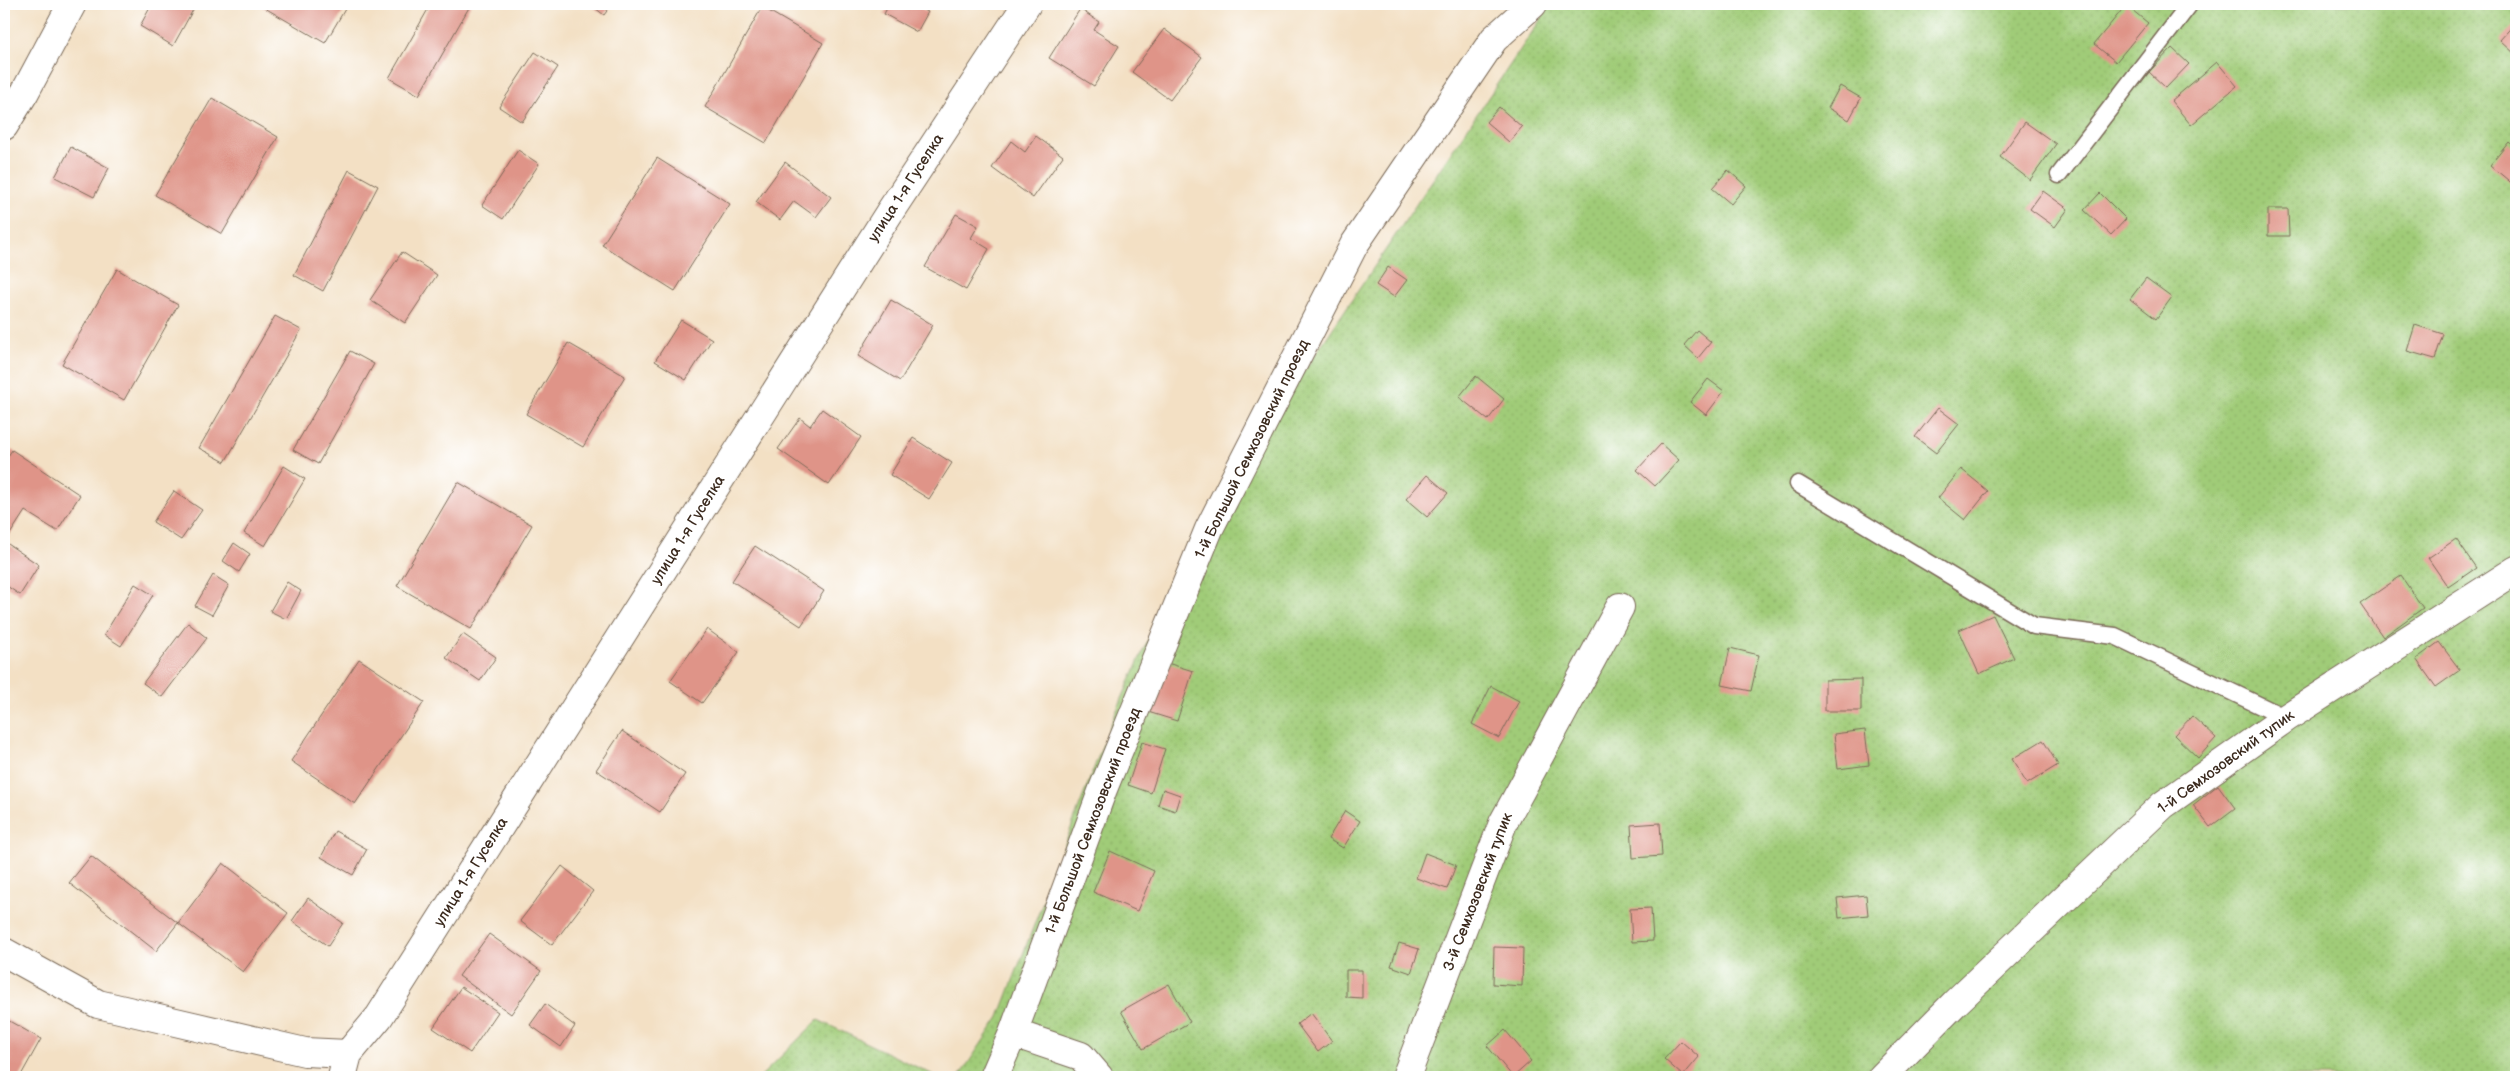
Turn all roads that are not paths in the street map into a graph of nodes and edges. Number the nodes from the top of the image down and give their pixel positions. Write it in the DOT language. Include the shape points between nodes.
graph roads {
  1 [pos="72,4"];
  2 [pos="1027,4"];
  3 [pos="1533,4"];
  4 [pos="2190,4"];
  5 [pos="4,126"];
  6 [pos="2059,175"];
  7 [pos="1798,484"];
  8 [pos="2516,570"];
  9 [pos="1620,607"];
  10 [pos="2286,718"];
  11 [pos="4,952"];
  12 [pos="1013,1033"];
  13 [pos="345,1066"];
  14 [pos="994,1077"];
  15 [pos="1099,1077"];
  16 [pos="1406,1077"];
  17 [pos="1882,1077"];
  1 -- 5 [label="street"];
  2 -- 13 [label="street, улица 1-я Гуселка" via="886,218"];
  3 -- 12 [label="street, 1-й Большой Семхозовский проезд" via="1494,39 1354,245 1222,503 1103,789"];
  4 -- 6 [label="lane"];
  7 -- 10 [label="lane" via="2034,626 2115,636"];
  8 -- 10 [label="street, 1-й Семхозовский тупик"];
  9 -- 16 [label="street, 3-й Семхозовский тупик" via="1503,823"];
  10 -- 17 [label="street, 1-й Семхозовский тупик" via="2163,804"];
  11 -- 13 [label="street, улица 1-я Гуселка" via="98,1004 304,1052"];
  12 -- 14 [label="street, 1-й Большой Семхозовский проезд"];
  12 -- 15 [label="street" via="1081,1056"];
}
